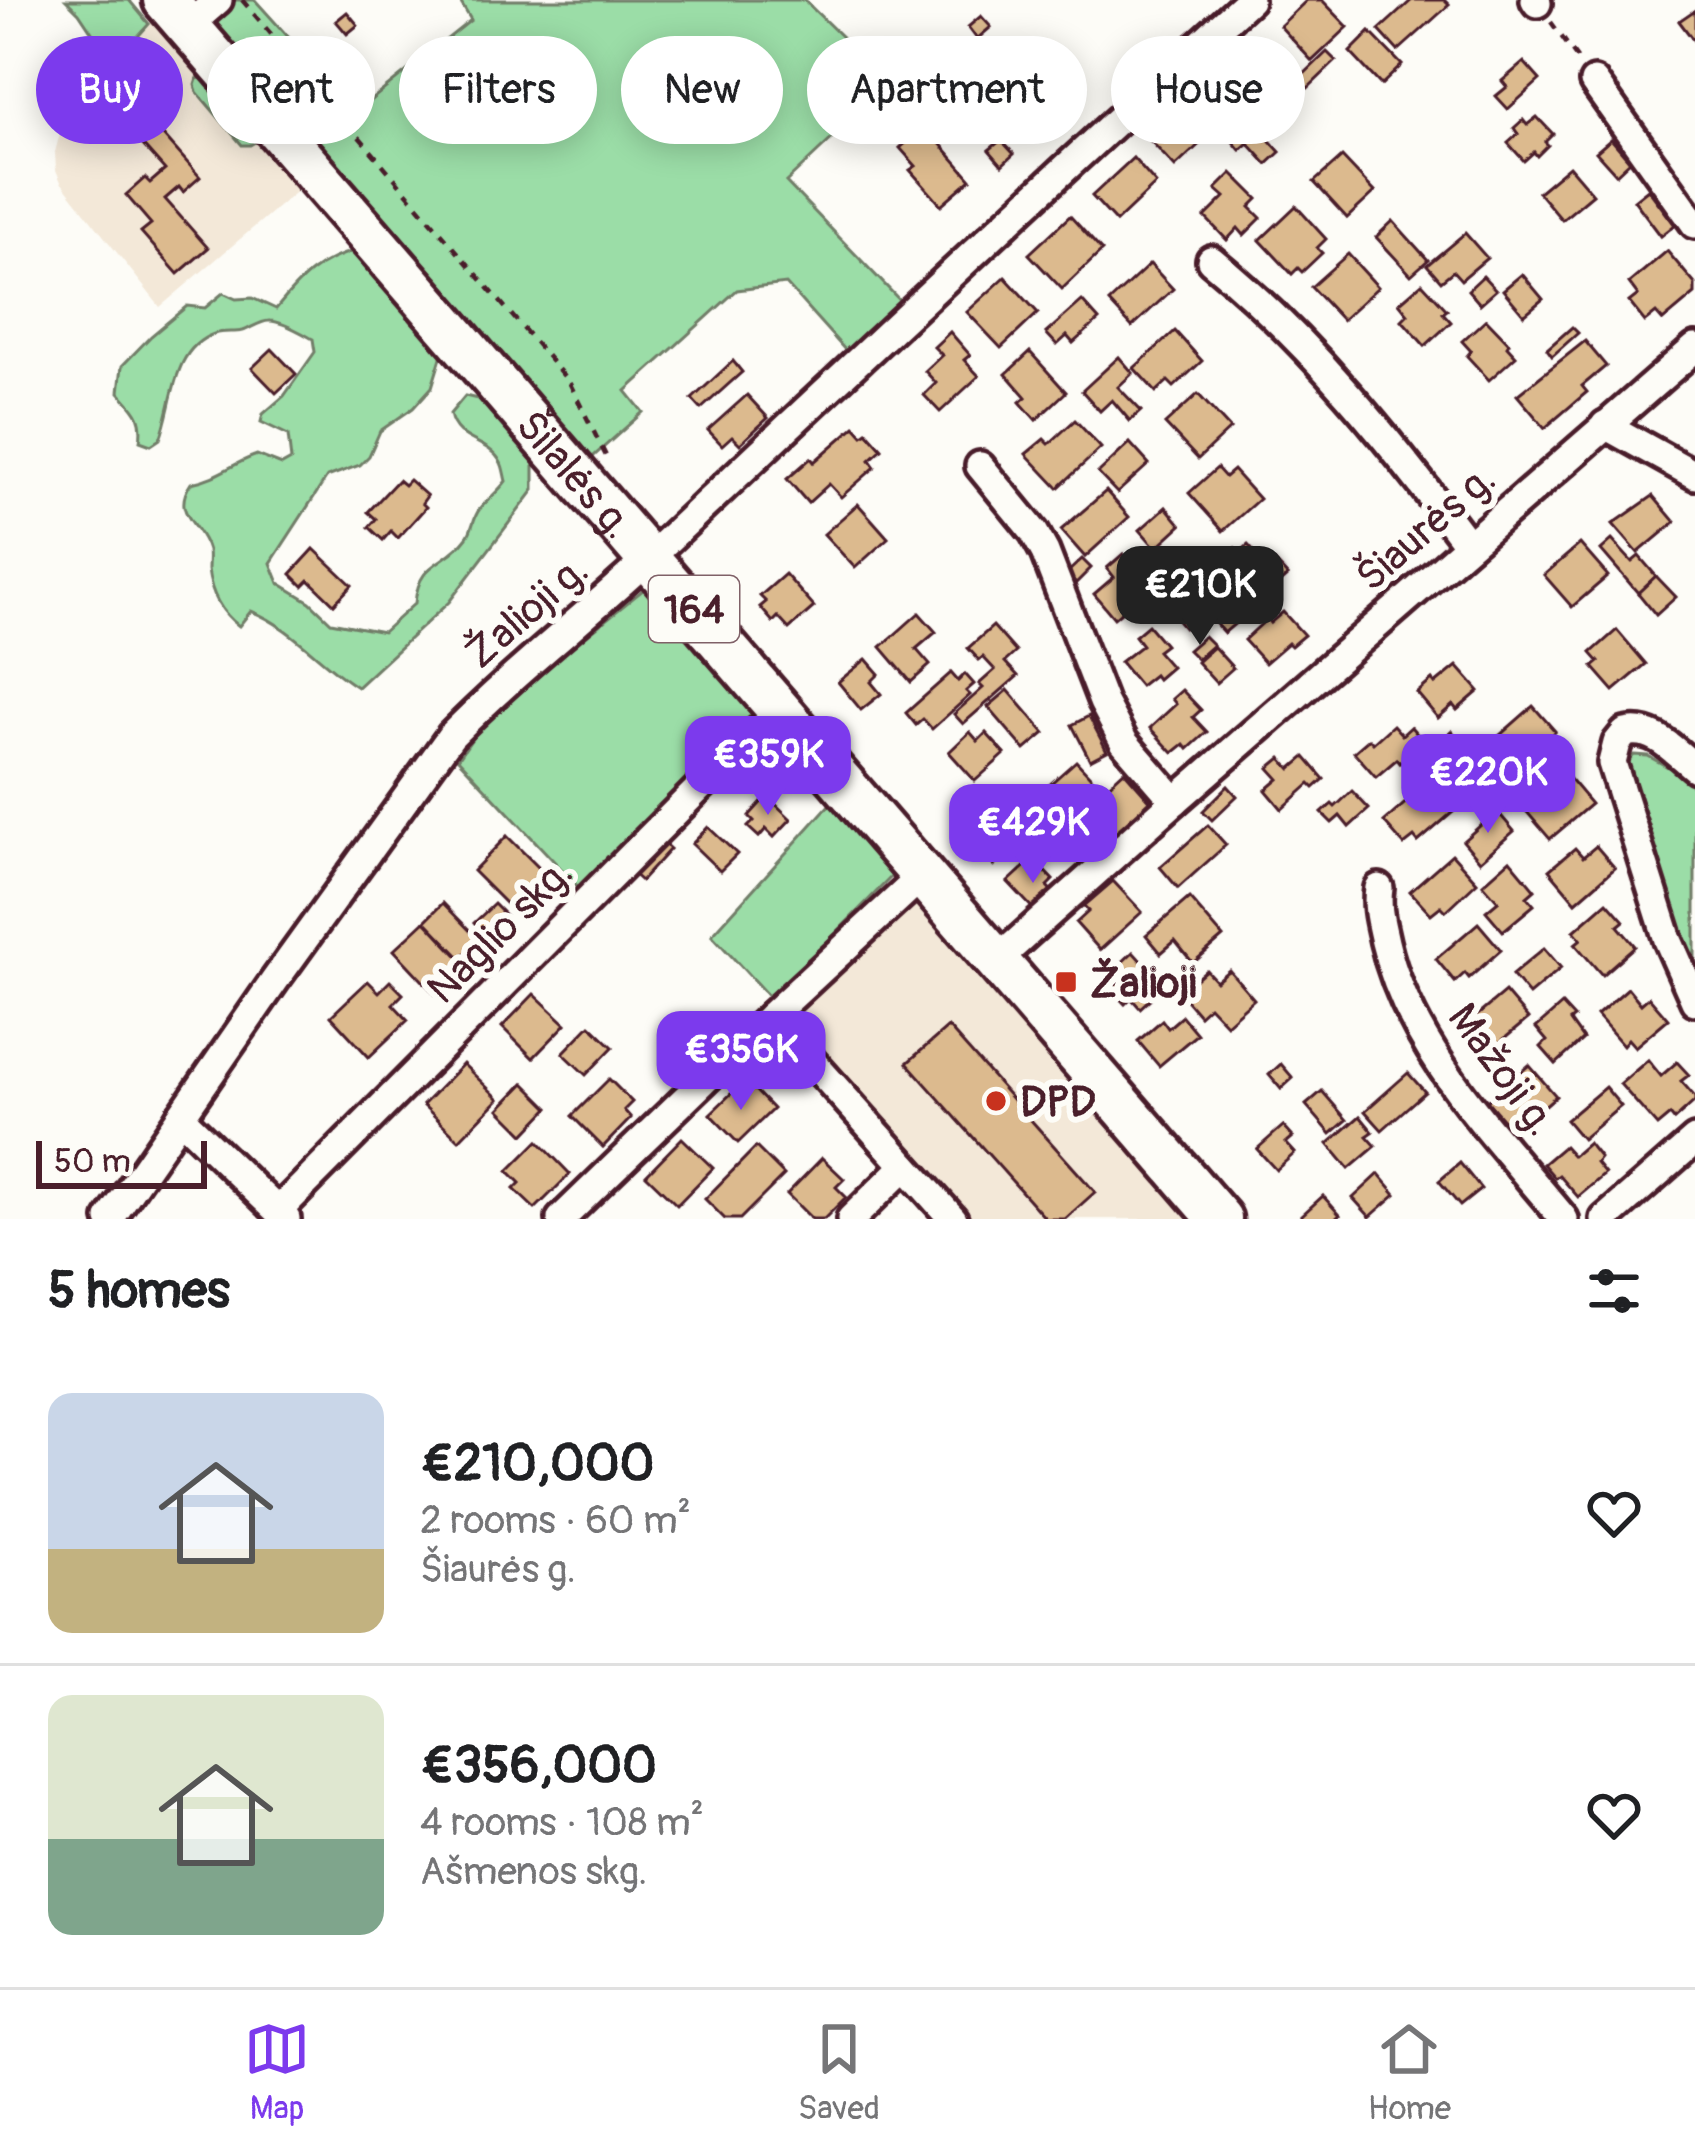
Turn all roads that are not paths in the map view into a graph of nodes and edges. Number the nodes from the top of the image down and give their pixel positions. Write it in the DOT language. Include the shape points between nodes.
graph roads {
  1 [pos="1249,0"];
  2 [pos="190,8"];
  3 [pos="1594,82"];
  4 [pos="1695,224"];
  5 [pos="1211,260"];
  6 [pos="1695,348"];
  7 [pos="1605,425"];
  8 [pos="980,466"];
  9 [pos="1695,475"];
  10 [pos="1468,545"];
  11 [pos="650,557"];
  12 [pos="782,712"];
  13 [pos="1695,768"];
  14 [pos="1175,801"];
  15 [pos="922,876"];
  16 [pos="1379,888"];
  17 [pos="996,962"];
  18 [pos="1695,1001"];
  19 [pos="771,1016"];
  20 [pos="180,1118"];
  21 [pos="1695,1139"];
  22 [pos="905,1166"];
  23 [pos="282,1215"];
  24 [pos="110,1219"];
  25 [pos="561,1219"];
  26 [pos="851,1219"];
  27 [pos="953,1219"];
  28 [pos="1220,1219"];
  29 [pos="1564,1219"];
  30 [pos="1605,1219"];
  1 -- 11 [label="street, Žalioji g."];
  2 -- 11 [label="main road, Šilalės g. / 164"];
  3 -- 4 [label="street"];
  5 -- 10 [label="street" via="1322,363"];
  6 -- 7 [label="street, Šiaurės g."];
  7 -- 9 [label="street"];
  7 -- 10 [label="street, Šiaurės g."];
  8 -- 14 [label="street" via="1045,552 1124,742"];
  10 -- 14 [label="street, Šiaurės g."];
  11 -- 12 [label="main road, Šilalės g. / 164"];
  11 -- 20 [label="street, Žalioji g." via="451,736"];
  12 -- 15 [label="main road, Šilalės g. / 164"];
  12 -- 23 [label="street, Naglio skg."];
  13 -- 18 [label="street" via="1636,730 1617,743 1612,763"];
  14 -- 17 [label="street, Šiaurės g."];
  15 -- 17 [label="main road, Šilalės g. / 164"];
  15 -- 19 [label="street"];
  16 -- 29 [label="street, Mažoji g." via="1388,952 1421,1032"];
  17 -- 28 [label="main road, Šilalės g. / 164"];
  19 -- 22 [label="street"];
  19 -- 25 [label="street"];
  20 -- 23 [label="street"];
  20 -- 24 [label="street, Žalioji g."];
  21 -- 30 [label="street"];
  22 -- 26 [label="street"];
  22 -- 27 [label="street"];
}
